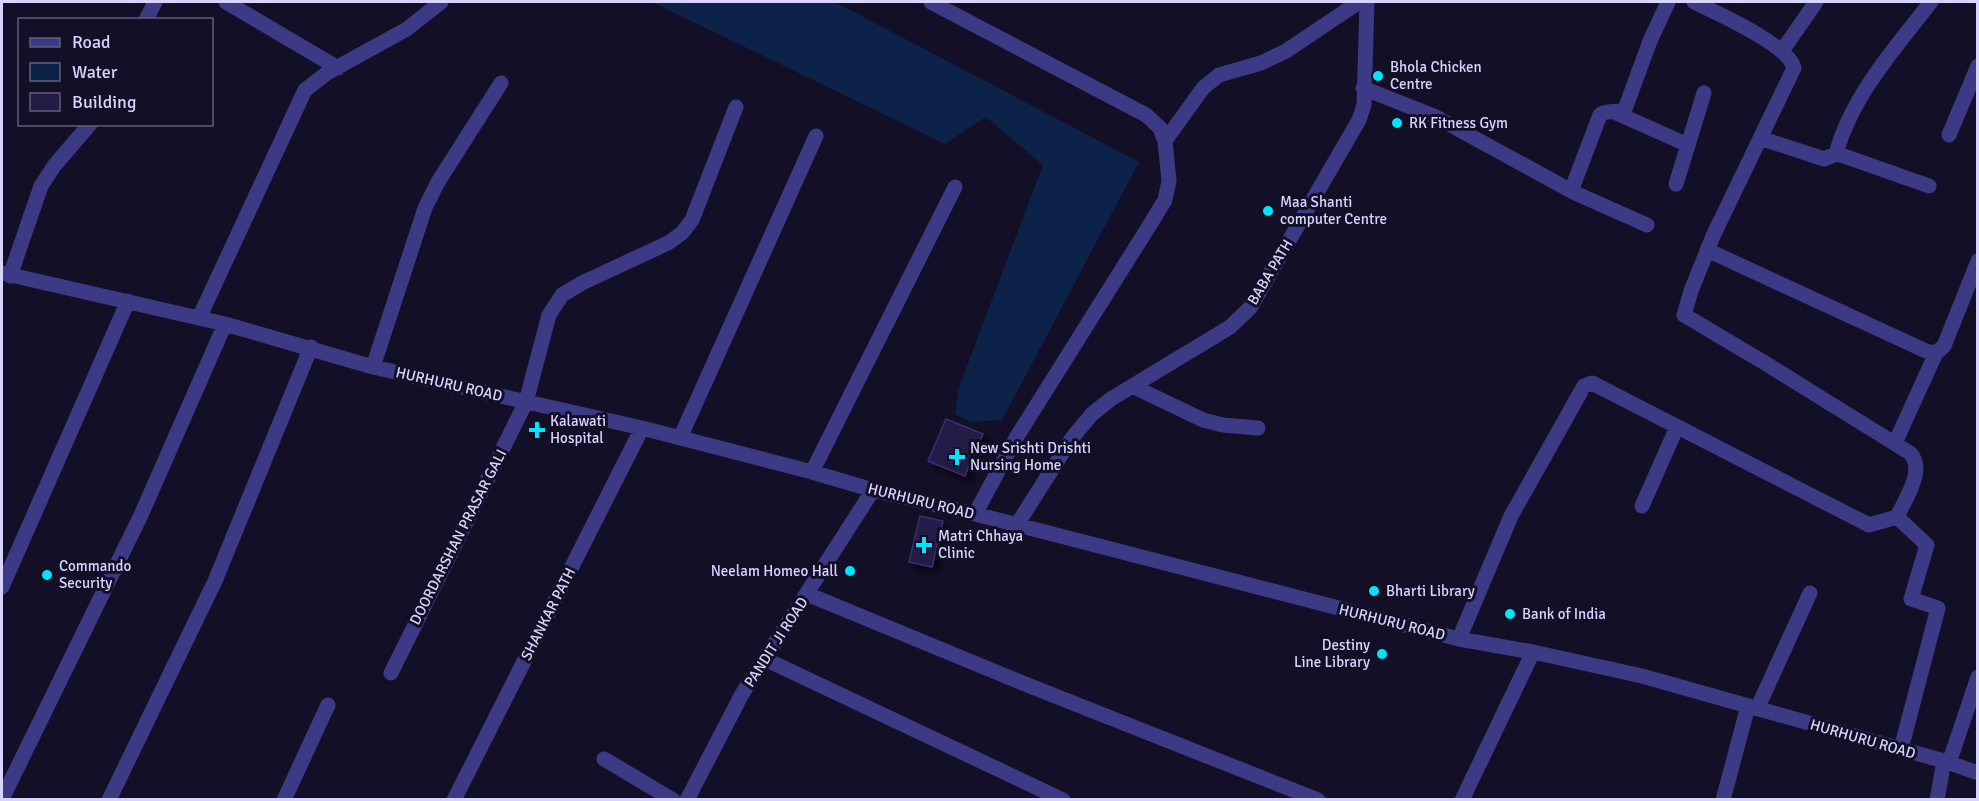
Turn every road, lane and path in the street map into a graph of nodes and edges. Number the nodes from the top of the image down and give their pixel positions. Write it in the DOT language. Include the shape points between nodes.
graph roads {
  1 [pos="155,2"];
  2 [pos="226,2"];
  3 [pos="441,2"];
  4 [pos="931,2"];
  5 [pos="1359,2"];
  6 [pos="1367,2"];
  7 [pos="1668,2"];
  8 [pos="1694,2"];
  9 [pos="1816,2"];
  10 [pos="1931,2"];
  11 [pos="147,18"];
  12 [pos="1782,51"];
  13 [pos="1977,66"];
  14 [pos="338,68"];
  15 [pos="501,83"];
  16 [pos="1363,88"];
  17 [pos="1704,93"];
  18 [pos="736,107"];
  19 [pos="1614,112"];
  20 [pos="88,126"];
  21 [pos="1948,135"];
  22 [pos="816,136"];
  23 [pos="1760,138"];
  24 [pos="1165,141"];
  25 [pos="1688,145"];
  26 [pos="1836,154"];
  27 [pos="1676,184"];
  28 [pos="1929,186"];
  29 [pos="955,187"];
  30 [pos="1571,191"];
  31 [pos="1647,225"];
  32 [pos="1707,250"];
  33 [pos="1977,261"];
  34 [pos="6,275"];
  35 [pos="128,301"];
  36 [pos="199,318"];
  37 [pos="225,324"];
  38 [pos="311,347"];
  39 [pos="1936,353"];
  40 [pos="373,367"];
  41 [pos="1132,386"];
  42 [pos="526,402"];
  43 [pos="642,428"];
  44 [pos="1258,428"];
  45 [pos="1677,428"];
  46 [pos="680,438"];
  47 [pos="1895,443"];
  48 [pos="812,472"];
  49 [pos="873,490"];
  50 [pos="1642,506"];
  51 [pos="975,514"];
  52 [pos="1897,517"];
  53 [pos="1016,526"];
  54 [pos="2,587"];
  55 [pos="1810,593"];
  56 [pos="807,594"];
  57 [pos="1459,639"];
  58 [pos="1533,652"];
  59 [pos="765,659"];
  60 [pos="391,672"];
  61 [pos="1977,676"];
  62 [pos="328,705"];
  63 [pos="1752,707"];
  64 [pos="1901,749"];
  65 [pos="604,759"];
  66 [pos="1946,762"];
  67 [pos="1977,773"];
  68 [pos="692,798"];
  69 [pos="2,800"];
  70 [pos="109,800"];
  71 [pos="284,800"];
  72 [pos="454,800"];
  73 [pos="673,800"];
  74 [pos="1063,800"];
  75 [pos="1318,800"];
  76 [pos="1462,800"];
  77 [pos="1723,800"];
  78 [pos="1937,800"];
  1 -- 11 [label="street"];
  2 -- 14 [label="street"];
  3 -- 14 [label="street" via="407,29"];
  4 -- 24 [label="street" via="1146,115 1160,128"];
  5 -- 24 [label="street" via="1286,51 1219,75 1203,88"];
  6 -- 16 [label="street, BABA PATH"];
  7 -- 19 [label="street" via="1627,105"];
  8 -- 12 [label="street"];
  9 -- 12 [label="street"];
  10 -- 26 [label="street" via="1876,74 1841,135"];
  12 -- 23 [label="street" via="1794,69"];
  13 -- 21 [label="street"];
  14 -- 36 [label="street" via="305,90"];
  15 -- 40 [label="street" via="425,208"];
  16 -- 30 [label="street" via="1437,117"];
  16 -- 41 [label="street, BABA PATH" via="1364,105 1359,120 1250,308 1230,327"];
  17 -- 25 [label="street"];
  18 -- 42 [label="street, DOORDARSHAN PRASAR GALI" via="692,220 682,233 562,295 549,315"];
  19 -- 25 [label="street"];
  19 -- 30 [label="street" via="1600,115"];
  20 -- 34 [label="street" via="41,186"];
  22 -- 46 [label="street"];
  23 -- 26 [label="street" via="1824,159"];
  23 -- 32 [label="street"];
  24 -- 51 [label="street" via="1169,181 1164,200 1016,438"];
  25 -- 27 [label="street"];
  26 -- 28 [label="street"];
  29 -- 48 [label="street"];
  30 -- 31 [label="street"];
  32 -- 39 [label="street"];
  32 -- 47 [label="street" via="1683,311 1687,318"];
  33 -- 39 [label="street" via="1944,346"];
  34 -- 35 [label="street, HURHURU ROAD"];
  35 -- 36 [label="street, HURHURU ROAD"];
  35 -- 54 [label="street"];
  36 -- 37 [label="street, HURHURU ROAD"];
  37 -- 38 [label="street, HURHURU ROAD"];
  37 -- 69 [label="street" via="141,515"];
  38 -- 40 [label="street, HURHURU ROAD"];
  38 -- 70 [label="street" via="214,581"];
  39 -- 47 [label="street"];
  40 -- 42 [label="street, HURHURU ROAD"];
  41 -- 44 [label="street" via="1203,420"];
  41 -- 53 [label="street, BABA PATH" via="1092,414 1072,438"];
  42 -- 43 [label="street, HURHURU ROAD"];
  42 -- 60 [label="street, DOORDARSHAN PRASAR GALI"];
  43 -- 46 [label="street, HURHURU ROAD"];
  43 -- 72 [label="street, SHANKAR PATH"];
  45 -- 50 [label="street"];
  45 -- 52 [label="street" via="1869,525"];
  45 -- 57 [label="street" via="1592,383 1584,386 1511,516"];
  46 -- 48 [label="street, HURHURU ROAD"];
  47 -- 52 [label="street" via="1910,453 1917,465"];
  48 -- 49 [label="street, HURHURU ROAD"];
  49 -- 51 [label="street, HURHURU ROAD"];
  49 -- 56 [label="street, PANDIT JI ROAD"];
  51 -- 53 [label="street, HURHURU ROAD"];
  52 -- 64 [label="street" via="1927,545 1911,599 1938,608"];
  53 -- 57 [label="street, HURHURU ROAD"];
  55 -- 63 [label="street"];
  56 -- 59 [label="street, PANDIT JI ROAD"];
  56 -- 75 [label="street"];
  57 -- 58 [label="street, HURHURU ROAD"];
  58 -- 63 [label="street, HURHURU ROAD" via="1642,676"];
  58 -- 76 [label="street"];
  59 -- 68 [label="street, PANDIT JI ROAD" via="742,694"];
  59 -- 74 [label="street"];
  61 -- 66 [label="street"];
  62 -- 71 [label="street"];
  63 -- 64 [label="street, HURHURU ROAD"];
  63 -- 77 [label="street"];
  64 -- 66 [label="street, HURHURU ROAD"];
  65 -- 73 [label="street"];
  66 -- 67 [label="street, HURHURU ROAD"];
  66 -- 78 [label="street"];
}
